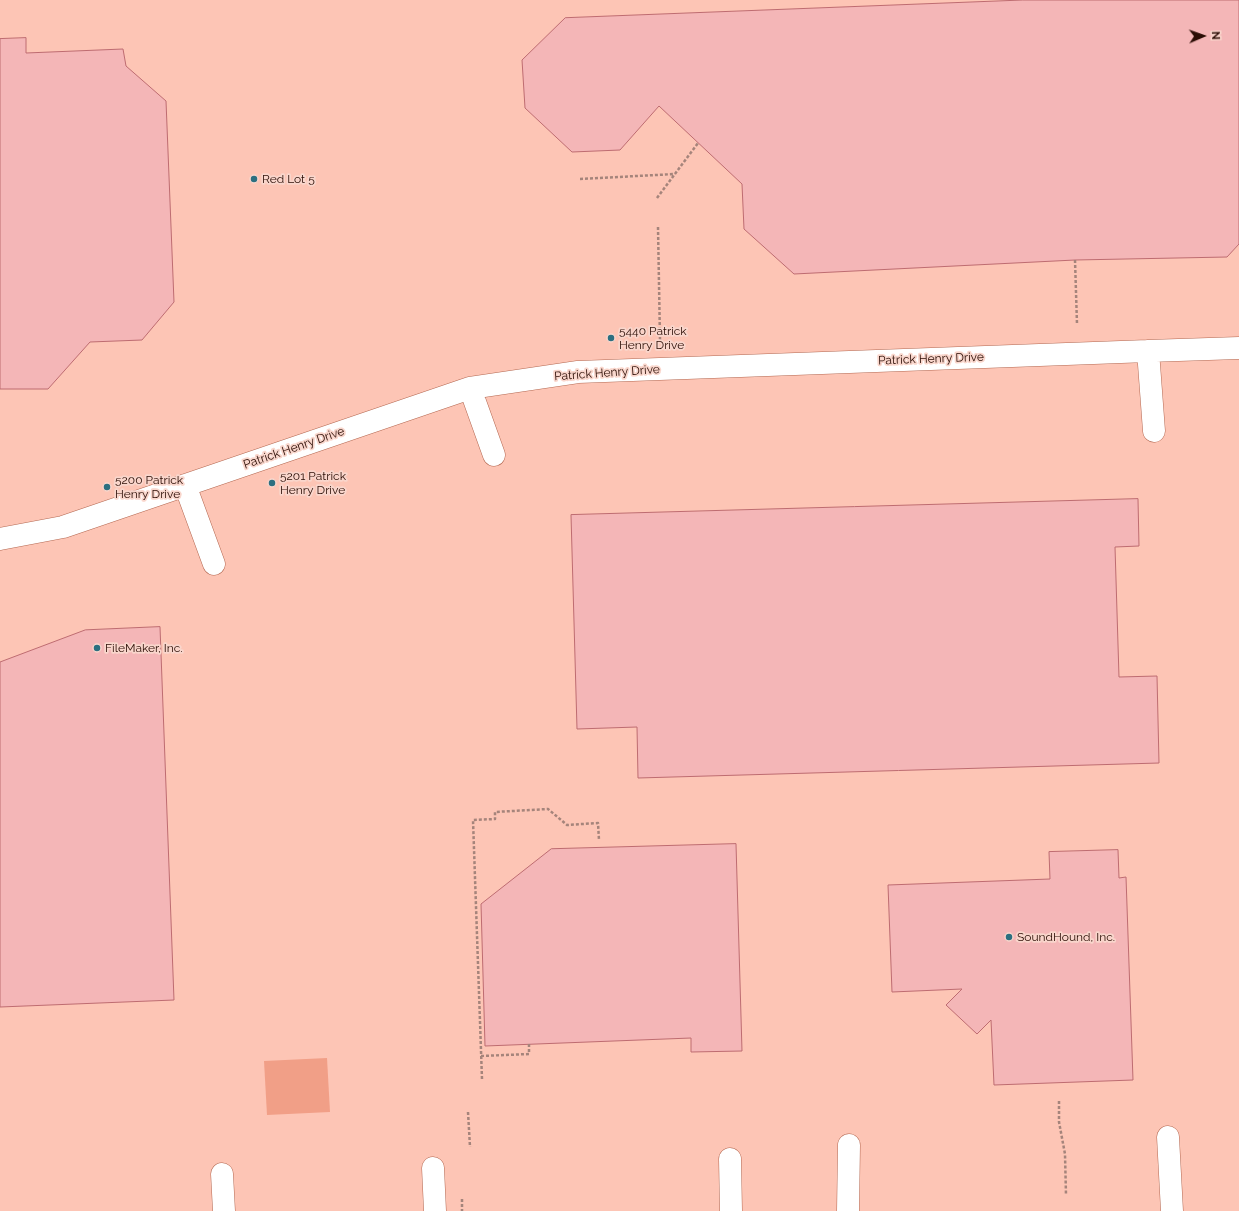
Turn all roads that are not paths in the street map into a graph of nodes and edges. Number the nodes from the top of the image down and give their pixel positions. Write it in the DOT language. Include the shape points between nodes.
graph roads {
  1 [pos="1239,348"];
  2 [pos="1148,351"];
  3 [pos="470,388"];
  4 [pos="1154,431"];
  5 [pos="494,455"];
  6 [pos="185,486"];
  7 [pos="0,539"];
  8 [pos="214,564"];
  9 [pos="1168,1137"];
  10 [pos="849,1145"];
  11 [pos="730,1159"];
  12 [pos="433,1168"];
  13 [pos="222,1174"];
  14 [pos="224,1211"];
  15 [pos="435,1211"];
  16 [pos="731,1211"];
  17 [pos="848,1211"];
  18 [pos="1172,1211"];
  1 -- 2 [label="street, Patrick Henry Drive"];
  2 -- 3 [label="street, Patrick Henry Drive" via="578,372"];
  2 -- 4 [label="street"];
  3 -- 5 [label="street"];
  3 -- 6 [label="street, Patrick Henry Drive"];
  6 -- 7 [label="street, Patrick Henry Drive" via="63,527"];
  6 -- 8 [label="street"];
  9 -- 18 [label="street"];
  10 -- 17 [label="street"];
  11 -- 16 [label="street"];
  12 -- 15 [label="street"];
  13 -- 14 [label="street"];
}
